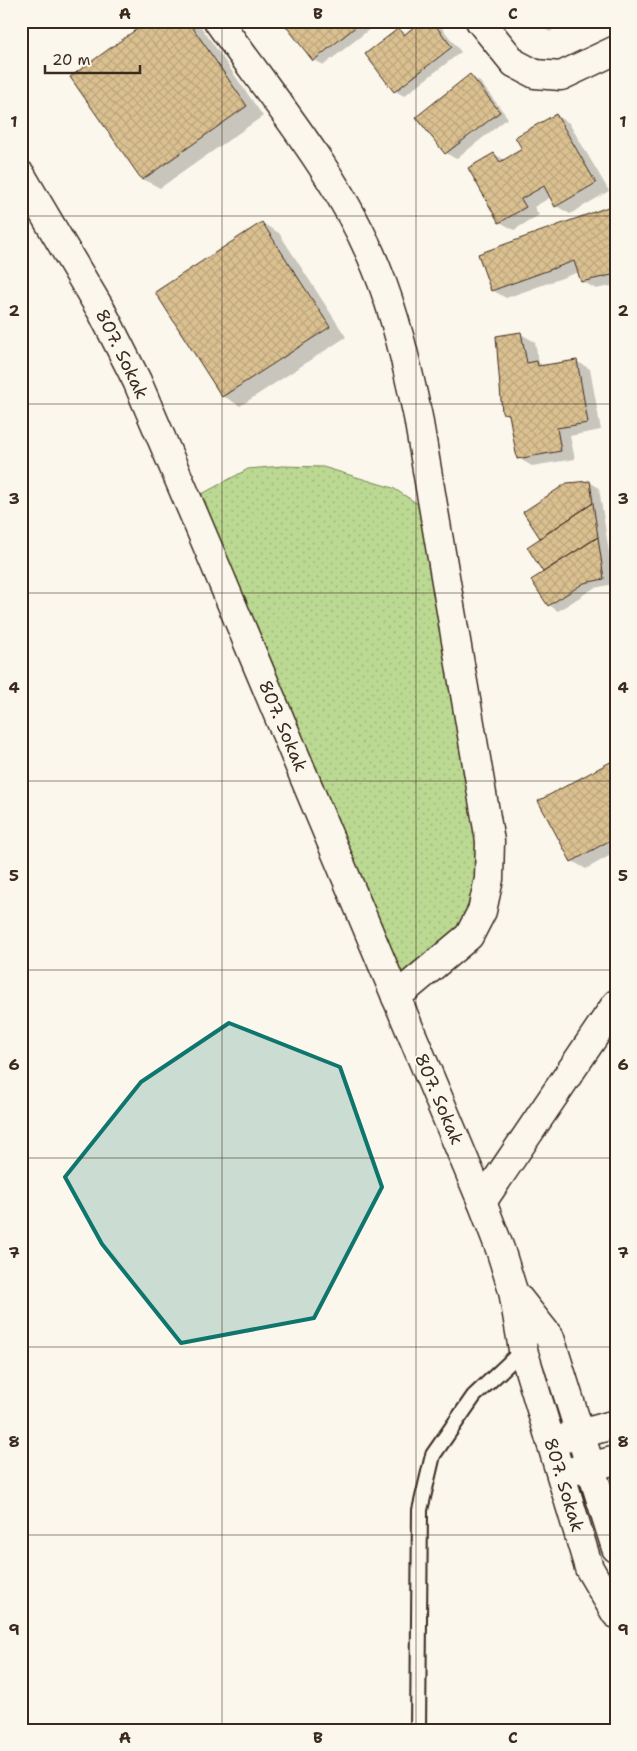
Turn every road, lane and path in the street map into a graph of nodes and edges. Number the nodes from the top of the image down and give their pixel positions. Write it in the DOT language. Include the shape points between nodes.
graph roads {
  1 [pos="218,21"];
  2 [pos="480,21"];
  3 [pos="616,50"];
  4 [pos="21,175"];
  5 [pos="396,997"];
  6 [pos="616,1004"];
  7 [pos="482,1202"];
  8 [pos="513,1291"];
  9 [pos="523,1350"];
  10 [pos="616,1424"];
  11 [pos="580,1434"];
  12 [pos="551,1442"];
  13 [pos="603,1463"];
  14 [pos="561,1474"];
  15 [pos="616,1548"];
  16 [pos="616,1614"];
  17 [pos="418,1730"];
  1 -- 5 [label="main road" via="311,150 358,228 393,314 418,417 490,841 489,879 482,911 469,936"];
  2 -- 3 [label="main road" via="514,63 535,74 561,76"];
  4 -- 5 [label="main road, 807. Sokak" via="102,312 136,381"];
  5 -- 7 [label="main road, 807. Sokak"];
  6 -- 7 [label="main road"];
  7 -- 8 [label="main road, 807. Sokak"];
  8 -- 9 [label="main road, 807. Sokak"];
  8 -- 11 [label="main road, 807. Sokak" via="550,1338"];
  9 -- 12 [label="main road, 807. Sokak"];
  9 -- 17 [label="lane" via="474,1396 433,1454 420,1510"];
  10 -- 11 [label="main road"];
  11 -- 12 [label="main road"];
  11 -- 13 [label="main road, 807. Sokak"];
  12 -- 14 [label="main road, 807. Sokak"];
  13 -- 14 [label="main road"];
  13 -- 15 [label="main road, 807. Sokak"];
  14 -- 16 [label="main road, 807. Sokak" via="589,1568"];
}
